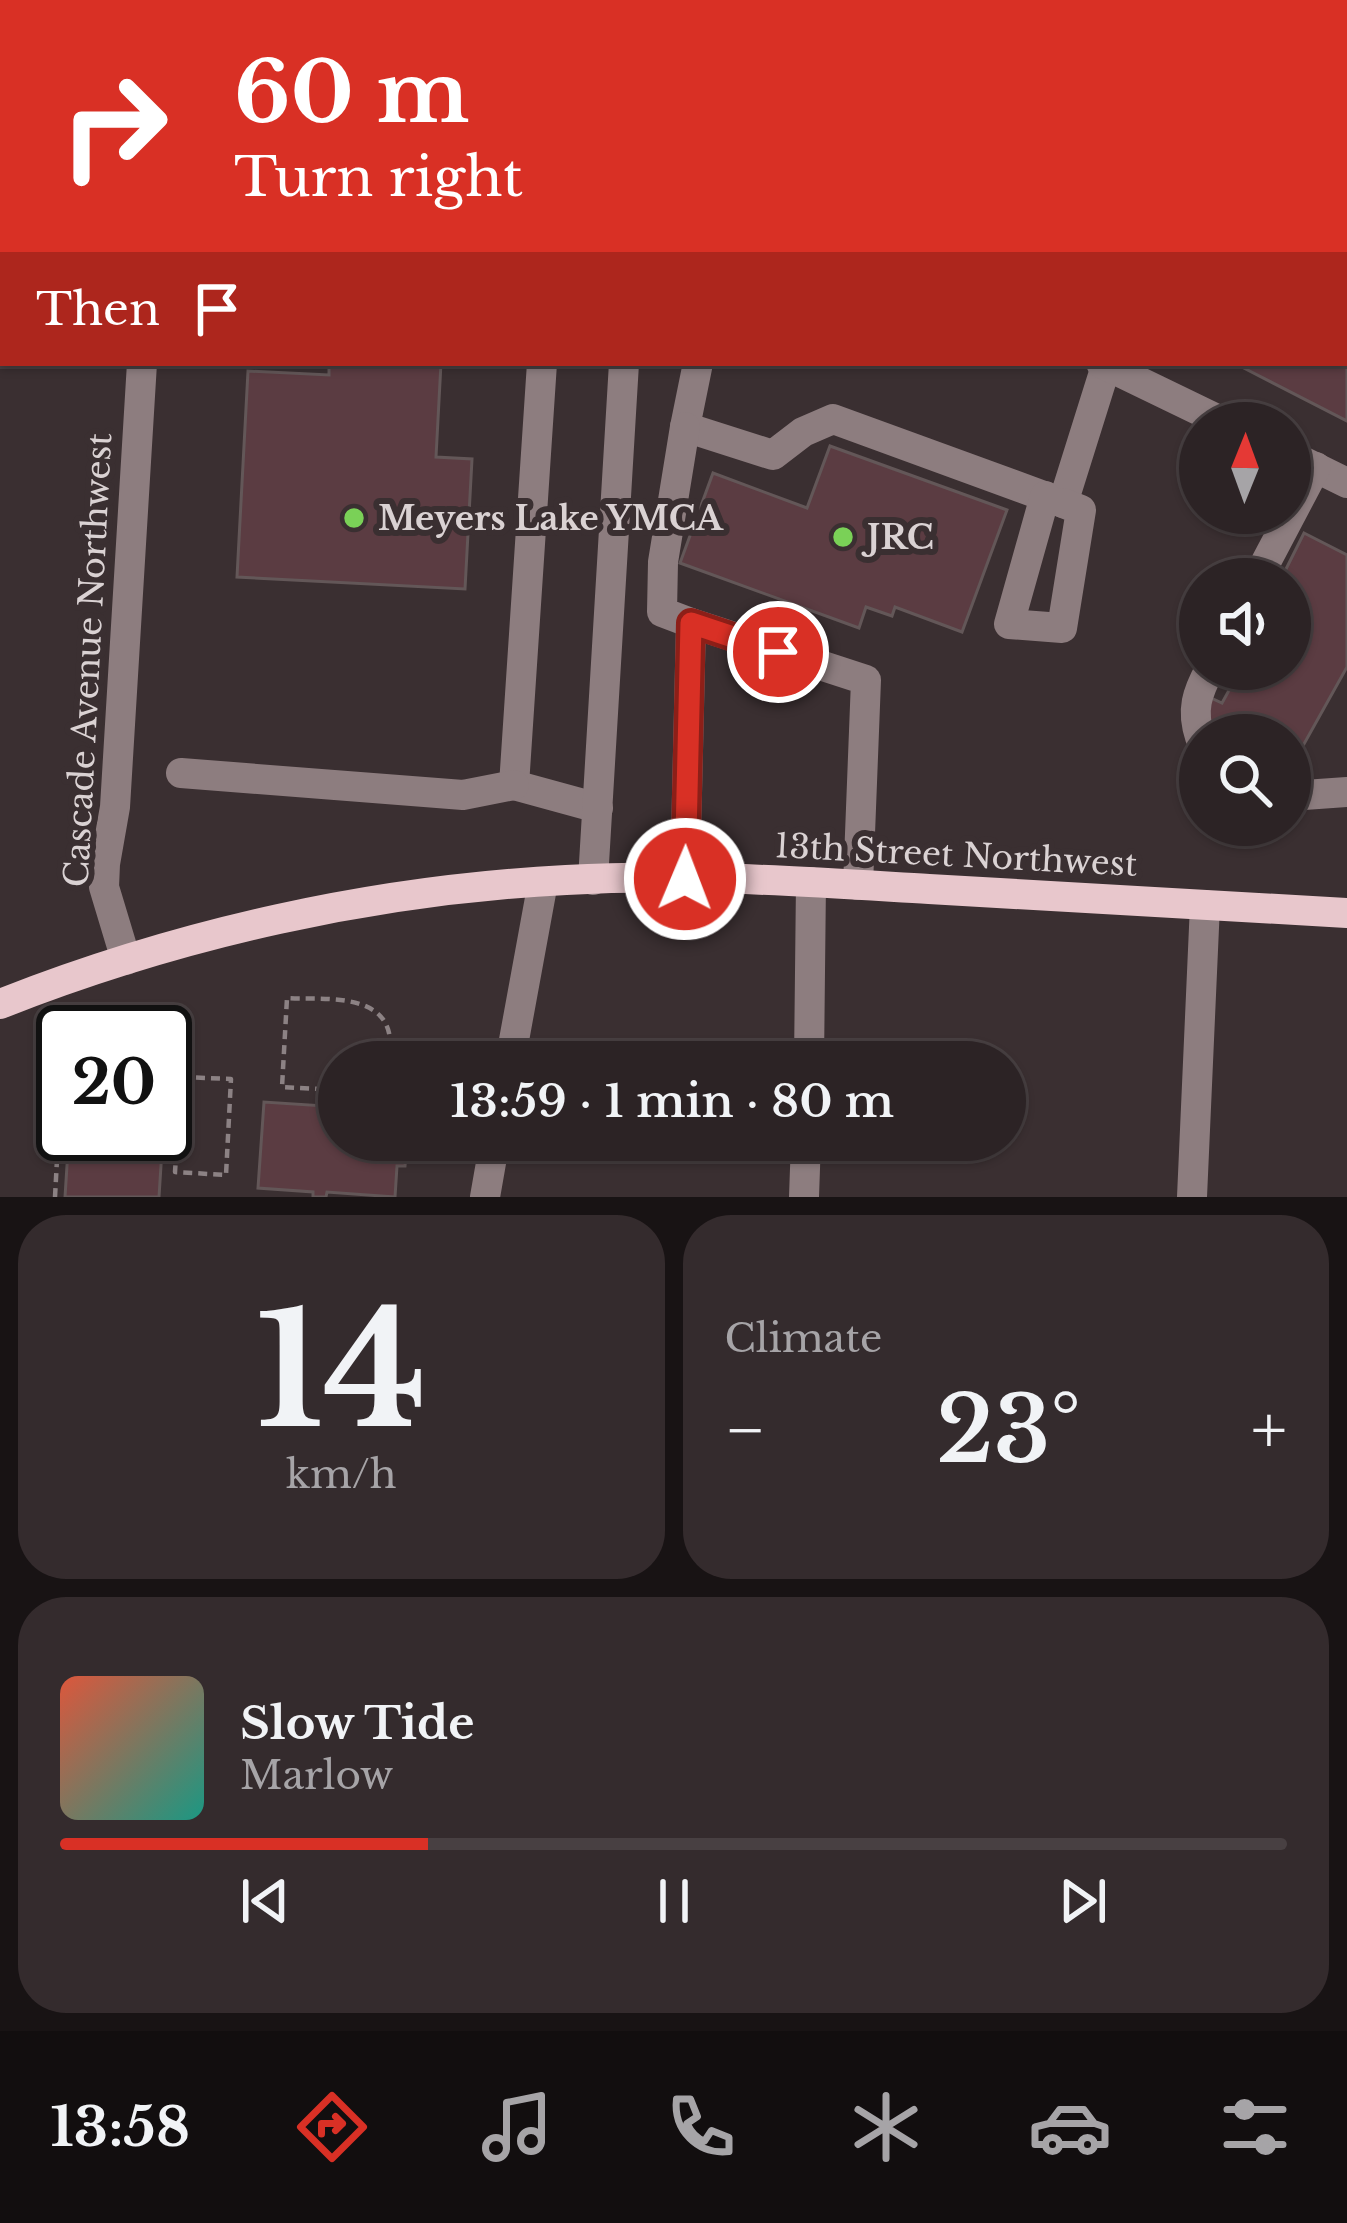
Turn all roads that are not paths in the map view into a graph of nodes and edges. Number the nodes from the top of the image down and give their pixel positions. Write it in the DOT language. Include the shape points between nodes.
graph roads {
  1 [pos="142,366"];
  2 [pos="542,366"];
  3 [pos="624,366"];
  4 [pos="697,366"];
  5 [pos="1103,366"];
  6 [pos="1139,372"];
  7 [pos="1190,402"];
  8 [pos="685,427"];
  9 [pos="1311,465"];
  10 [pos="1347,482"];
  11 [pos="691,623"];
  12 [pos="181,773"];
  13 [pos="514,784"];
  14 [pos="1347,792"];
  15 [pos="1311,795"];
  16 [pos="598,808"];
  17 [pos="685,879"];
  18 [pos="593,880"];
  19 [pos="811,882"];
  20 [pos="543,883"];
  21 [pos="858,885"];
  22 [pos="1205,905"];
  23 [pos="1347,913"];
  24 [pos="126,960"];
  25 [pos="0,1004"];
  26 [pos="514,1041"];
  27 [pos="809,1041"];
  28 [pos="491,1161"];
  29 [pos="805,1161"];
  30 [pos="484,1197"];
  31 [pos="804,1197"];
  32 [pos="1192,1197"];
  1 -- 24 [label="street, Cascade Avenue Northwest" via="104,887"];
  2 -- 13 [label="street"];
  3 -- 16 [label="street"];
  4 -- 8 [label="street"];
  5 -- 8 [label="street" via="1054,500 833,419 773,455"];
  6 -- 7 [label="street"];
  8 -- 11 [label="street" via="662,612"];
  9 -- 10 [label="street"];
  11 -- 17 [label="street"];
  11 -- 21 [label="street" via="866,680"];
  12 -- 13 [label="street" via="463,795"];
  13 -- 16 [label="street"];
  14 -- 15 [label="street"];
  16 -- 18 [label="street"];
  17 -- 18 [label="main road, 13th Street Northwest"];
  17 -- 19 [label="main road, 13th Street Northwest"];
  18 -- 20 [label="main road, 13th Street Northwest"];
  19 -- 21 [label="main road, 13th Street Northwest"];
  19 -- 27 [label="street"];
  20 -- 24 [label="main road, 13th Street Northwest" via="292,916"];
  20 -- 26 [label="street"];
  21 -- 22 [label="main road, 13th Street Northwest"];
  22 -- 23 [label="main road, 13th Street Northwest"];
  22 -- 32 [label="street"];
  24 -- 25 [label="main road, 13th Street Northwest"];
  28 -- 30 [label="street"];
  29 -- 31 [label="street"];
}
